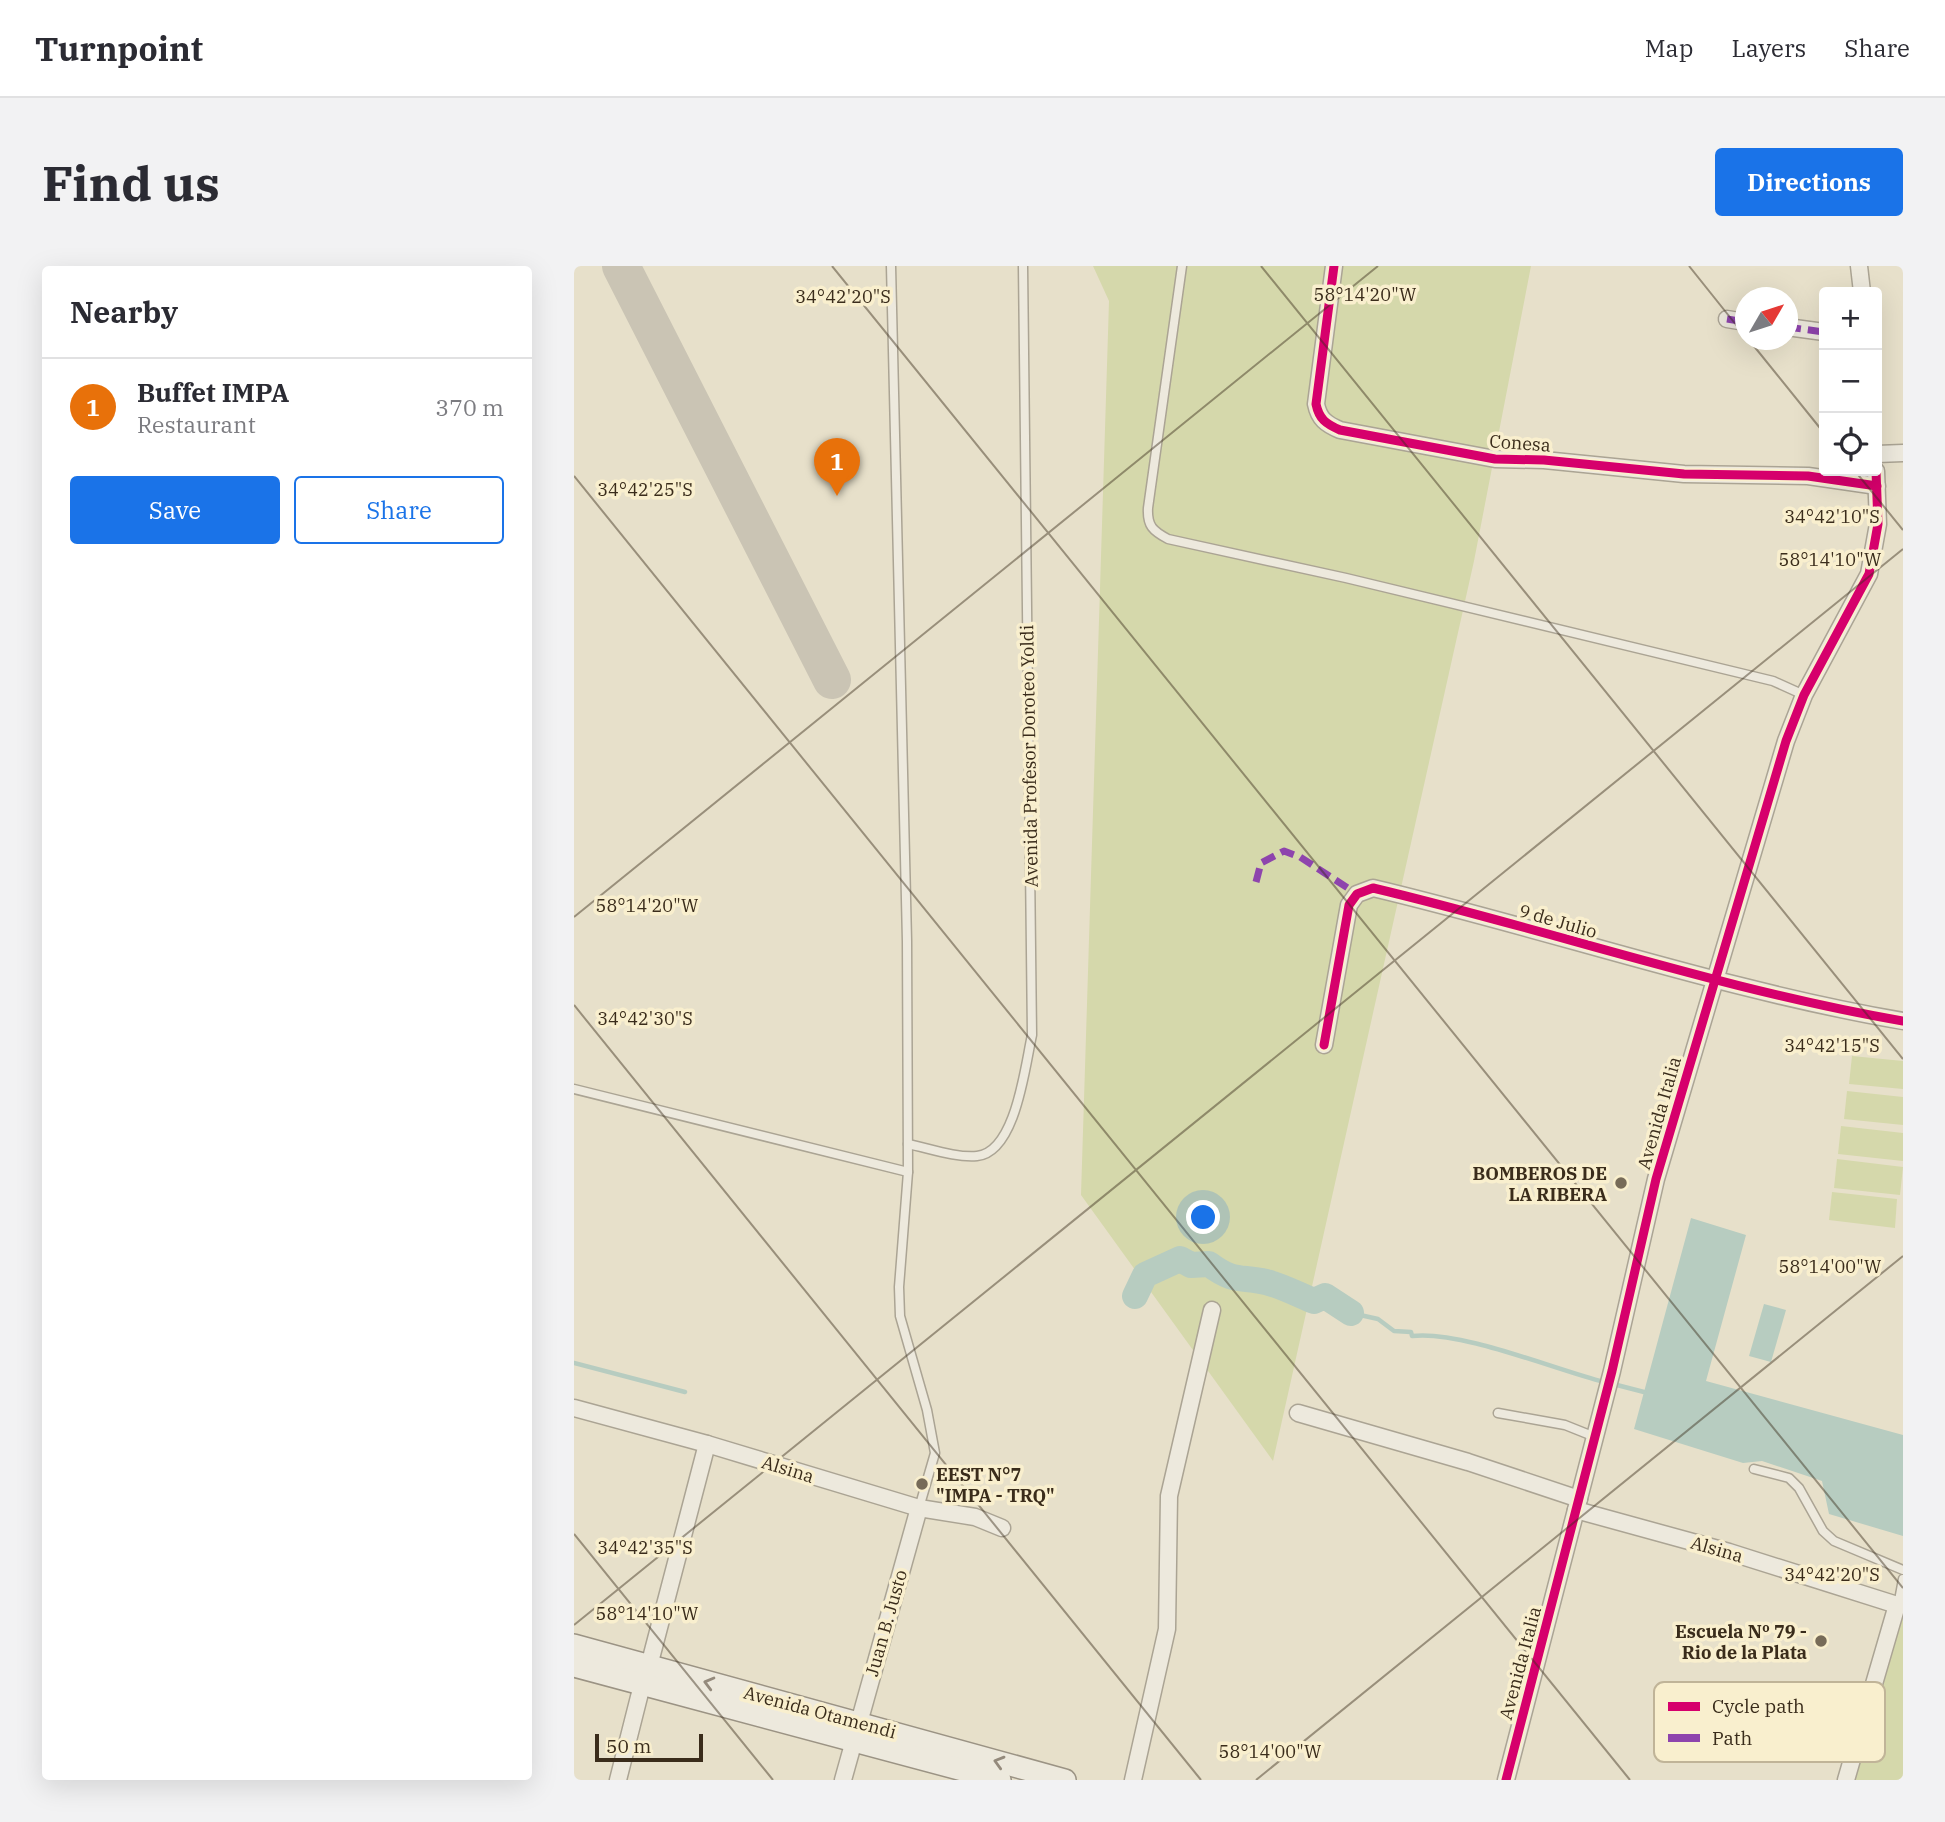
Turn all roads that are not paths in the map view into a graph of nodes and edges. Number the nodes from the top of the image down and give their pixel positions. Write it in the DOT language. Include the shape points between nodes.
graph roads {
  1 [pos="891,266"];
  2 [pos="1023,266"];
  3 [pos="1181,266"];
  4 [pos="1334,266"];
  5 [pos="1859,266"];
  6 [pos="1861,287"];
  7 [pos="1727,320"];
  8 [pos="1735,321"];
  9 [pos="1798,328"];
  10 [pos="1819,331"];
  11 [pos="1903,453"];
  12 [pos="1882,454"];
  13 [pos="1877,478"];
  14 [pos="1804,695"];
  15 [pos="1714,981"];
  16 [pos="1903,1021"];
  17 [pos="1324,1045"];
  18 [pos="574,1088"];
  19 [pos="908,1144"];
  20 [pos="908,1172"];
  21 [pos="1212,1310"];
  22 [pos="574,1408"];
  23 [pos="1298,1413"];
  24 [pos="1498,1413"];
  25 [pos="1595,1437"];
  26 [pos="707,1444"];
  27 [pos="1754,1469"];
  28 [pos="1577,1504"];
  29 [pos="919,1508"];
  30 [pos="1002,1528"];
  31 [pos="1903,1570"];
  32 [pos="1903,1579"];
  33 [pos="1900,1606"];
  34 [pos="574,1645"];
  35 [pos="574,1666"];
  36 [pos="645,1675"];
  37 [pos="1876,1682"];
  38 [pos="856,1730"];
  39 [pos="1852,1762"];
  40 [pos="618,1780"];
  41 [pos="843,1780"];
  42 [pos="1000,1780"];
  43 [pos="1065,1780"];
  44 [pos="1133,1780"];
  45 [pos="1506,1780"];
  46 [pos="1846,1780"];
  1 -- 19 [label="lane"];
  2 -- 19 [label="lane, Avenida Profesor Doroteo Yoldi" via="1032,1035 1016,1108 1005,1134 988,1154 975,1157"];
  3 -- 14 [label="lane" via="1148,508 1147,521 1154,532 1168,539 1773,681"];
  4 -- 13 [label="street, Conesa" via="1316,404 1326,424 1340,430 1495,459 1684,474"];
  5 -- 6 [label="street"];
  7 -- 8 [label="street"];
  9 -- 10 [label="street"];
  11 -- 12 [label="street"];
  13 -- 14 [label="street, Avenida Italia" via="1878,524 1869,574"];
  14 -- 15 [label="street, Avenida Italia"];
  15 -- 16 [label="street, 9 de Julio"];
  15 -- 17 [label="street, 9 de Julio" via="1373,888 1357,894 1349,905"];
  15 -- 25 [label="street, Avenida Italia" via="1656,1179"];
  18 -- 20 [label="lane"];
  19 -- 20 [label="lane"];
  20 -- 29 [label="lane" via="901,1316 935,1453"];
  21 -- 44 [label="street" via="1169,1496 1167,1629"];
  22 -- 26 [label="street, Alsina"];
  23 -- 28 [label="street, Alsina" via="1468,1462"];
  24 -- 25 [label="lane" via="1565,1425"];
  25 -- 28 [label="street, Avenida Italia"];
  26 -- 29 [label="street, Alsina"];
  26 -- 36 [label="street"];
  27 -- 31 [label="lane" via="1789,1478 1834,1541"];
  28 -- 33 [label="street, Alsina"];
  28 -- 45 [label="street, Avenida Italia"];
  29 -- 30 [label="street, Alsina" via="975,1517"];
  29 -- 38 [label="street, Juan B. Justo"];
  32 -- 33 [label="lane"];
  33 -- 37 [label="street"];
  34 -- 36 [label="main road, Avenida Otamendi"];
  35 -- 36 [label="main road, Avenida Otamendi"];
  36 -- 38 [label="main road, Avenida Otamendi"];
  36 -- 40 [label="street"];
  38 -- 41 [label="street, Juan B. Justo"];
  38 -- 42 [label="main road, Avenida Otamendi"];
  43 -- 38 [label="main road, Avenida Otamendi, one-way"];
  39 -- 46 [label="street"];
}
